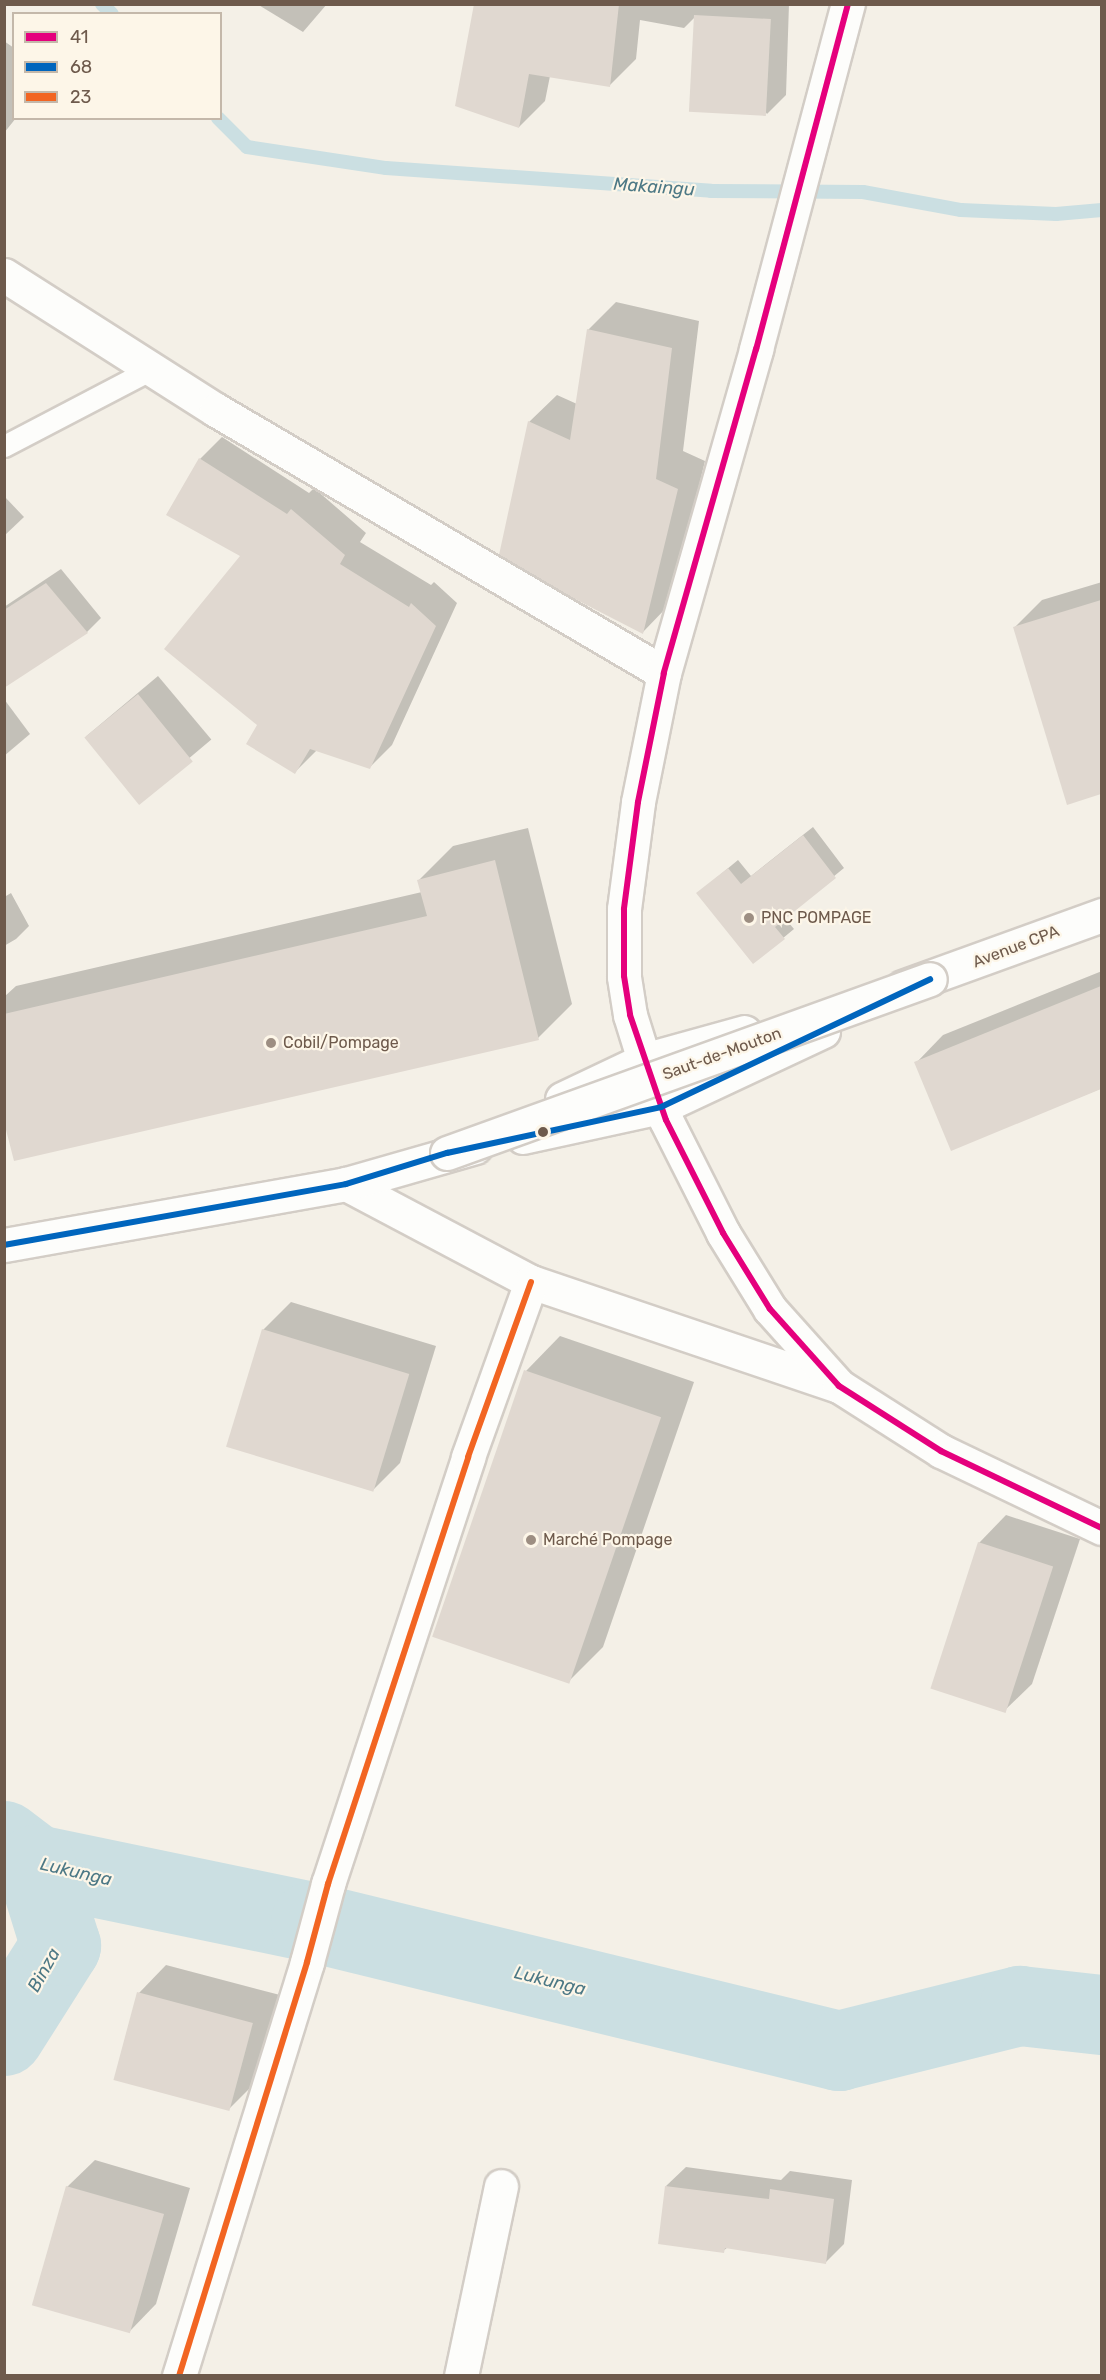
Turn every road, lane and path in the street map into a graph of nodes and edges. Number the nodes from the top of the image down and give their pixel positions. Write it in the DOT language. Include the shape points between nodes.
graph roads {
  1 [pos="848,4"];
  2 [pos="4,275"];
  3 [pos="151,369"];
  4 [pos="4,446"];
  5 [pos="664,672"];
  6 [pos="1101,915"];
  7 [pos="930,979"];
  8 [pos="644,1060"];
  9 [pos="661,1107"];
  10 [pos="447,1153"];
  11 [pos="346,1184"];
  12 [pos="12,1243"];
  13 [pos="531,1282"];
  14 [pos="839,1386"];
  15 [pos="1101,1528"];
  16 [pos="501,2187"];
  17 [pos="179,2376"];
  18 [pos="461,2376"];
  1 -- 5 [label="street" via="756,350"];
  2 -- 3 [label="street"];
  3 -- 4 [label="lane"];
  3 -- 5 [label="street"];
  5 -- 8 [label="street" via="638,802 624,909 624,976 630,1015"];
  6 -- 7 [label="street, Avenue CPA"];
  7 -- 8 [label="street"];
  7 -- 9 [label="street"];
  7 -- 10 [label="street, Saut-de-Mouton, bridge"];
  8 -- 9 [label="street"];
  8 -- 10 [label="street"];
  9 -- 10 [label="street"];
  9 -- 14 [label="street" via="723,1233 770,1309"];
  10 -- 11 [label="street"];
  11 -- 12 [label="street"];
  11 -- 13 [label="street"];
  13 -- 14 [label="street"];
  13 -- 17 [label="street" via="468,1457 328,1884"];
  14 -- 15 [label="street" via="941,1451"];
  16 -- 18 [label="street"];
}
